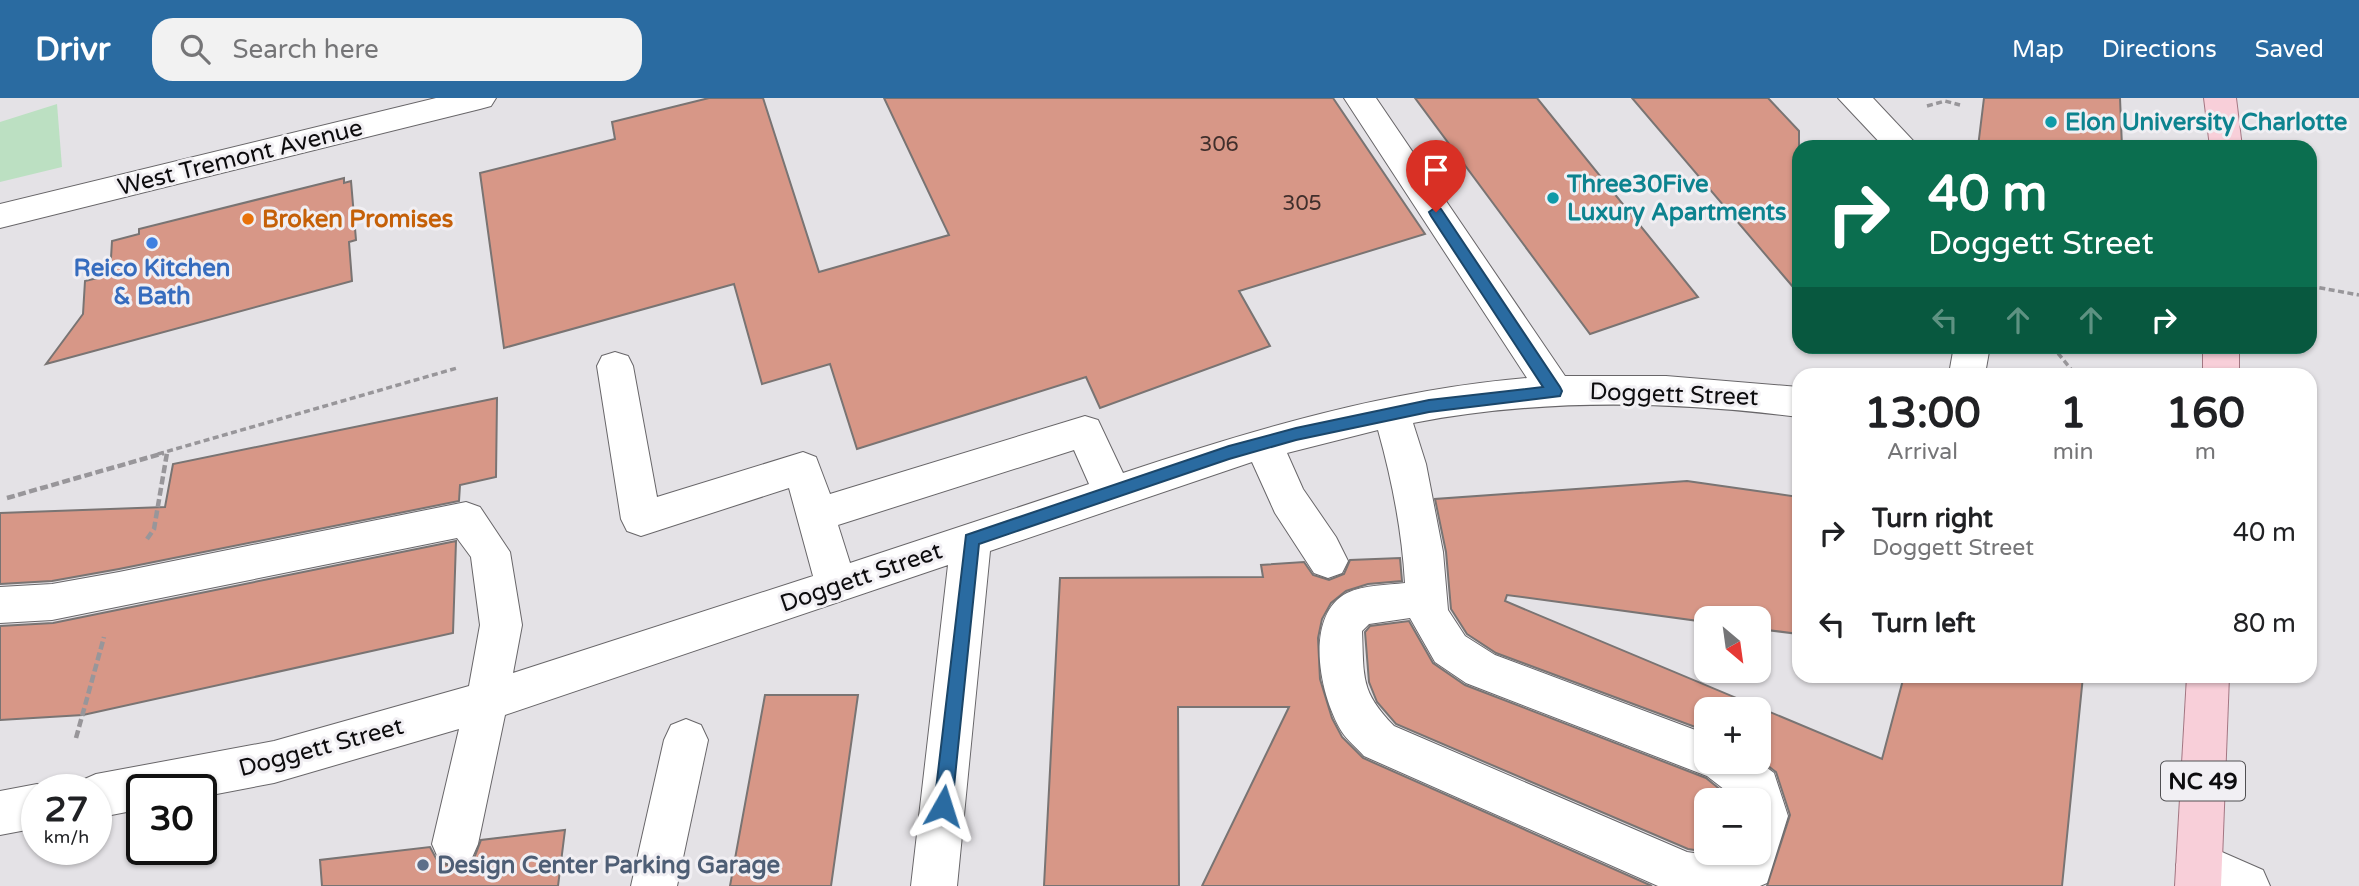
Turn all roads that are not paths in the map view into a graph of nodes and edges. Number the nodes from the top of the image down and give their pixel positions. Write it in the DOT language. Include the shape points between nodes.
graph roads {
  1 [pos="480,98"];
  2 [pos="1360,98"];
  3 [pos="1854,98"];
  4 [pos="2220,98"];
  5 [pos="1885,140"];
  6 [pos="2225,140"];
  7 [pos="0,216"];
  8 [pos="615,366"];
  9 [pos="1555,391"];
  10 [pos="1792,401"];
  11 [pos="1392,413"];
  12 [pos="1264,443"];
  13 [pos="1112,492"];
  14 [pos="816,515"];
  15 [pos="971,540"];
  16 [pos="1328,561"];
  17 [pos="835,586"];
  18 [pos="1427,598"];
  19 [pos="0,605"];
  20 [pos="2208,683"];
  21 [pos="487,701"];
  22 [pos="686,740"];
  23 [pos="1694,750"];
  24 [pos="1739,774"];
  25 [pos="1758,788"];
  26 [pos="112,793"];
  27 [pos="21,809"];
  28 [pos="0,813"];
  29 [pos="455,844"];
  30 [pos="1751,865"];
  31 [pos="2199,876"];
  32 [pos="654,886"];
  33 [pos="934,886"];
  34 [pos="2248,886"];
  1 -- 7 [label="street, West Tremont Avenue"];
  2 -- 9 [label="street"];
  3 -- 5 [label="street"];
  4 -- 6 [label="main road"];
  8 -- 14 [label="street" via="641,519 803,468"];
  9 -- 10 [label="street, Doggett Street" via="1641,389"];
  9 -- 11 [label="street, Doggett Street"];
  11 -- 12 [label="street, Doggett Street"];
  11 -- 18 [label="street" via="1423,551"];
  12 -- 13 [label="street, Doggett Street"];
  12 -- 16 [label="street" via="1280,484"];
  13 -- 14 [label="street" via="1085,431"];
  13 -- 15 [label="street, Doggett Street"];
  14 -- 17 [label="street"];
  15 -- 17 [label="street, Doggett Street"];
  15 -- 33 [label="street"];
  17 -- 21 [label="street, Doggett Street"];
  18 -- 23 [label="street" via="1428,614 1450,649 1481,669"];
  18 -- 30 [label="street" via="1359,607 1341,624 1343,683 1357,718 1379,741 1686,875 1720,880"];
  19 -- 21 [label="street" via="52,602 119,590 466,519 490,552 501,625"];
  20 -- 31 [label="main road, NC 49"];
  21 -- 26 [label="street, Doggett Street" via="274,762"];
  21 -- 29 [label="street"];
  22 -- 32 [label="street"];
  24 -- 25 [label="street"];
  27 -- 28 [label="street"];
  31 -- 34 [label="street"];
}
